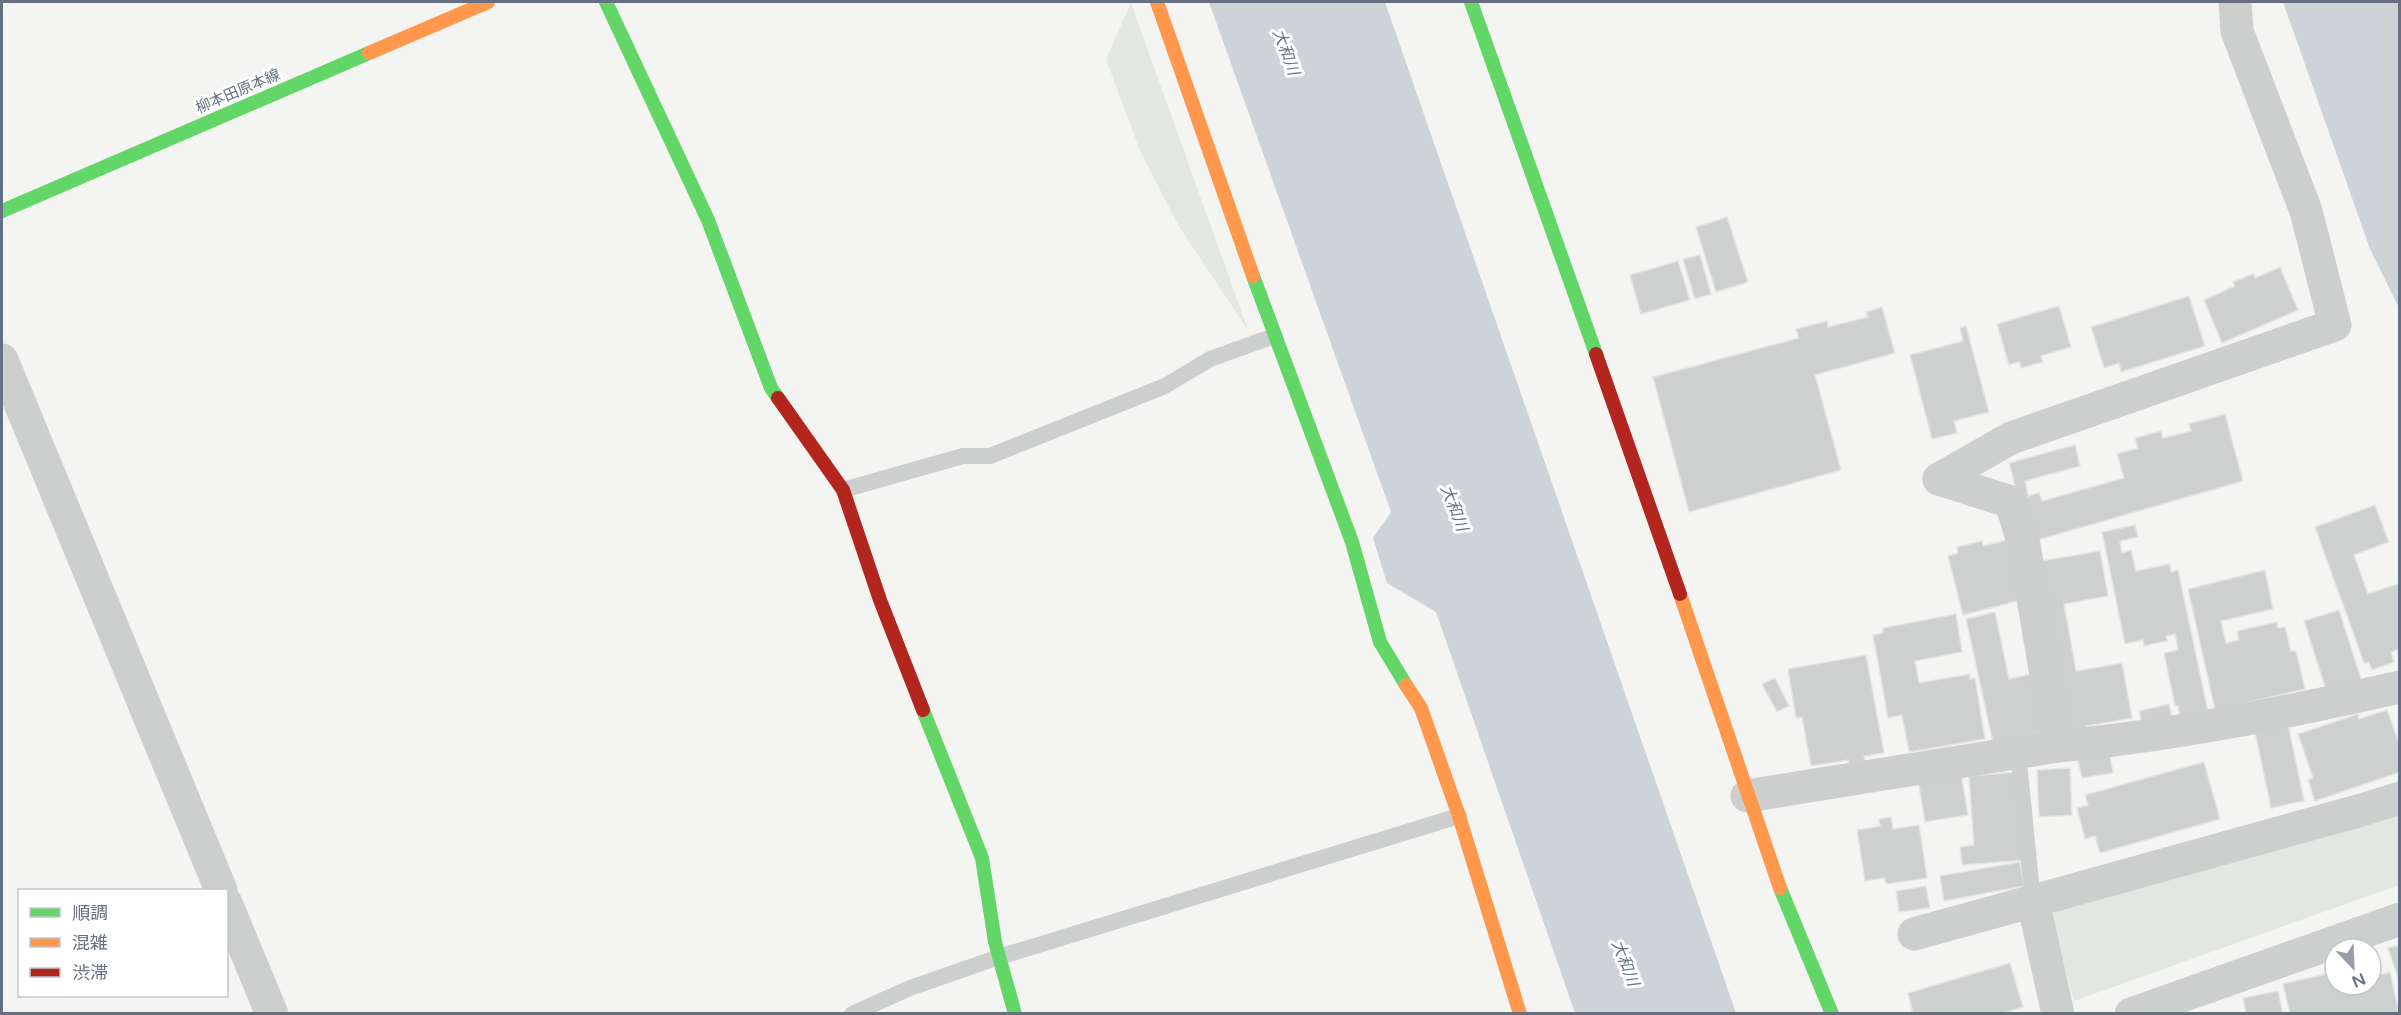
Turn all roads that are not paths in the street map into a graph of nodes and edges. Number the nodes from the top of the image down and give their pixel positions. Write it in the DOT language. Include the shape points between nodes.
graph roads {
  1 [pos="488,2"];
  2 [pos="606,2"];
  3 [pos="1157,2"];
  4 [pos="1471,2"];
  5 [pos="2235,2"];
  6 [pos="2,211"];
  7 [pos="1274,336"];
  8 [pos="2,360"];
  9 [pos="843,490"];
  10 [pos="2400,687"];
  11 [pos="2058,746"];
  12 [pos="2018,752"];
  13 [pos="1747,796"];
  14 [pos="2400,798"];
  15 [pos="1459,816"];
  16 [pos="220,889"];
  17 [pos="2033,901"];
  18 [pos="228,908"];
  19 [pos="2400,919"];
  20 [pos="1914,934"];
  21 [pos="999,957"];
  22 [pos="272,1014"];
  23 [pos="852,1014"];
  24 [pos="1015,1014"];
  25 [pos="1520,1014"];
  26 [pos="1832,1014"];
  27 [pos="2058,1014"];
  28 [pos="2131,1014"];
  1 -- 6 [label="street, 柳本田原本線"];
  2 -- 9 [label="street" via="708,220 771,388"];
  3 -- 7 [label="street"];
  4 -- 13 [label="street" via="1671,567"];
  5 -- 11 [label="street" via="2237,31 2306,211 2336,325 2011,438 1939,479 2011,502 2024,545"];
  7 -- 9 [label="lane" via="1210,359 1165,386 990,456 963,456"];
  7 -- 15 [label="street" via="1352,542 1380,642 1421,708"];
  8 -- 16 [label="street"];
  9 -- 21 [label="street" via="880,600 982,858"];
  10 -- 11 [label="street" via="2274,715"];
  11 -- 12 [label="street"];
  12 -- 13 [label="street"];
  12 -- 17 [label="lane"];
  13 -- 26 [label="street" via="1812,971"];
  14 -- 17 [label="street"];
  15 -- 21 [label="lane"];
  15 -- 25 [label="street"];
  17 -- 20 [label="street"];
  17 -- 27 [label="street"];
  18 -- 22 [label="street"];
  19 -- 28 [label="street"];
  21 -- 23 [label="lane" via="910,988"];
  21 -- 24 [label="street"];
}
